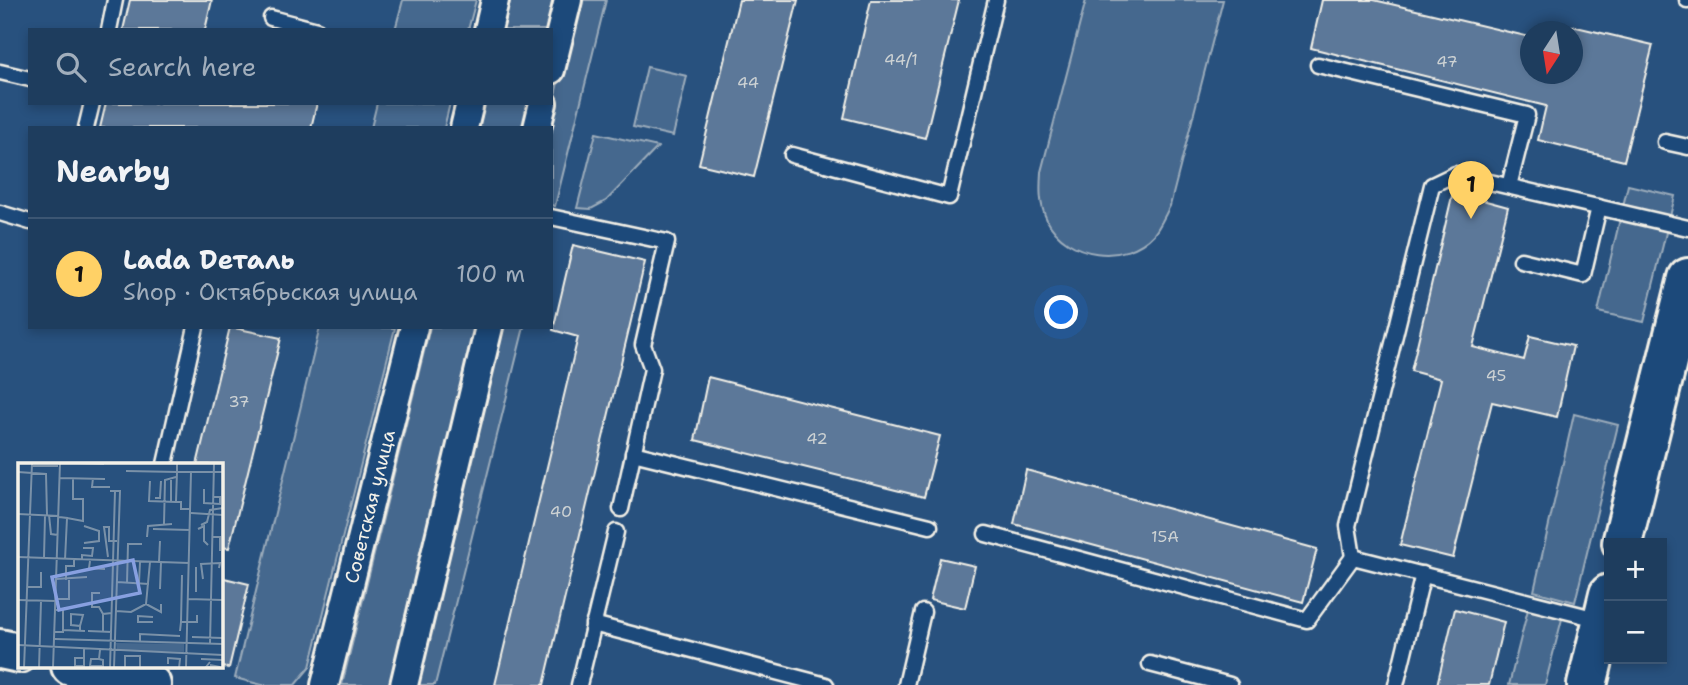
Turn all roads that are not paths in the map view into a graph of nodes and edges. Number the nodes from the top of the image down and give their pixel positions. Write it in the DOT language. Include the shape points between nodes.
graph roads {
  1 [pos="115,0"];
  2 [pos="495,0"];
  3 [pos="568,0"];
  4 [pos="996,0"];
  5 [pos="271,18"];
  6 [pos="109,28"];
  7 [pos="309,28"];
  8 [pos="488,28"];
  9 [pos="553,62"];
  10 [pos="1318,65"];
  11 [pos="0,72"];
  12 [pos="28,79"];
  13 [pos="92,105"];
  14 [pos="470,105"];
  15 [pos="543,105"];
  16 [pos="86,126"];
  17 [pos="464,126"];
  18 [pos="537,126"];
  19 [pos="1665,142"];
  20 [pos="1688,147"];
  21 [pos="792,155"];
  22 [pos="1510,186"];
  23 [pos="1599,208"];
  24 [pos="0,213"];
  25 [pos="553,217"];
  26 [pos="28,221"];
  27 [pos="1688,228"];
  28 [pos="1521,260"];
  29 [pos="1688,278"];
  30 [pos="196,329"];
  31 [pos="414,329"];
  32 [pos="489,329"];
  33 [pos="633,453"];
  34 [pos="165,463"];
  35 [pos="621,509"];
  36 [pos="930,526"];
  37 [pos="616,532"];
  38 [pos="986,534"];
  39 [pos="1623,538"];
  40 [pos="1353,557"];
  41 [pos="1423,575"];
  42 [pos="1604,607"];
  43 [pos="923,612"];
  44 [pos="1604,615"];
  45 [pos="593,624"];
  46 [pos="0,649"];
  47 [pos="18,653"];
  48 [pos="1150,664"];
  49 [pos="80,668"];
  50 [pos="126,678"];
  51 [pos="325,685"];
  52 [pos="404,685"];
  53 [pos="579,685"];
  54 [pos="827,685"];
  55 [pos="906,685"];
  56 [pos="1230,685"];
  57 [pos="1396,685"];
  58 [pos="1587,685"];
  1 -- 6 [label="lane"];
  2 -- 8 [label="street"];
  3 -- 9 [label="street"];
  4 -- 21 [label="lane" via="949,197"];
  5 -- 7 [label="lane"];
  10 -- 22 [label="lane" via="1527,115"];
  11 -- 12 [label="lane"];
  13 -- 16 [label="lane"];
  14 -- 17 [label="street"];
  15 -- 18 [label="street"];
  19 -- 20 [label="lane"];
  22 -- 23 [label="lane"];
  22 -- 40 [label="lane" via="1455,174 1432,185 1348,526"];
  23 -- 27 [label="lane"];
  23 -- 28 [label="lane" via="1583,275"];
  24 -- 26 [label="lane"];
  25 -- 33 [label="lane" via="667,243 643,345 652,369"];
  29 -- 39 [label="street"];
  30 -- 34 [label="lane"];
  31 -- 51 [label="street, Советская улица"];
  32 -- 52 [label="street"];
  33 -- 35 [label="lane"];
  33 -- 36 [label="lane"];
  37 -- 45 [label="lane"];
  38 -- 40 [label="lane" via="1307,620"];
  40 -- 41 [label="lane"];
  41 -- 42 [label="lane"];
  41 -- 57 [label="lane"];
  43 -- 55 [label="lane"];
  44 -- 58 [label="street"];
  45 -- 53 [label="lane"];
  45 -- 54 [label="lane"];
  46 -- 47 [label="street"];
  48 -- 56 [label="lane"];
  49 -- 50 [label="street"];
}
